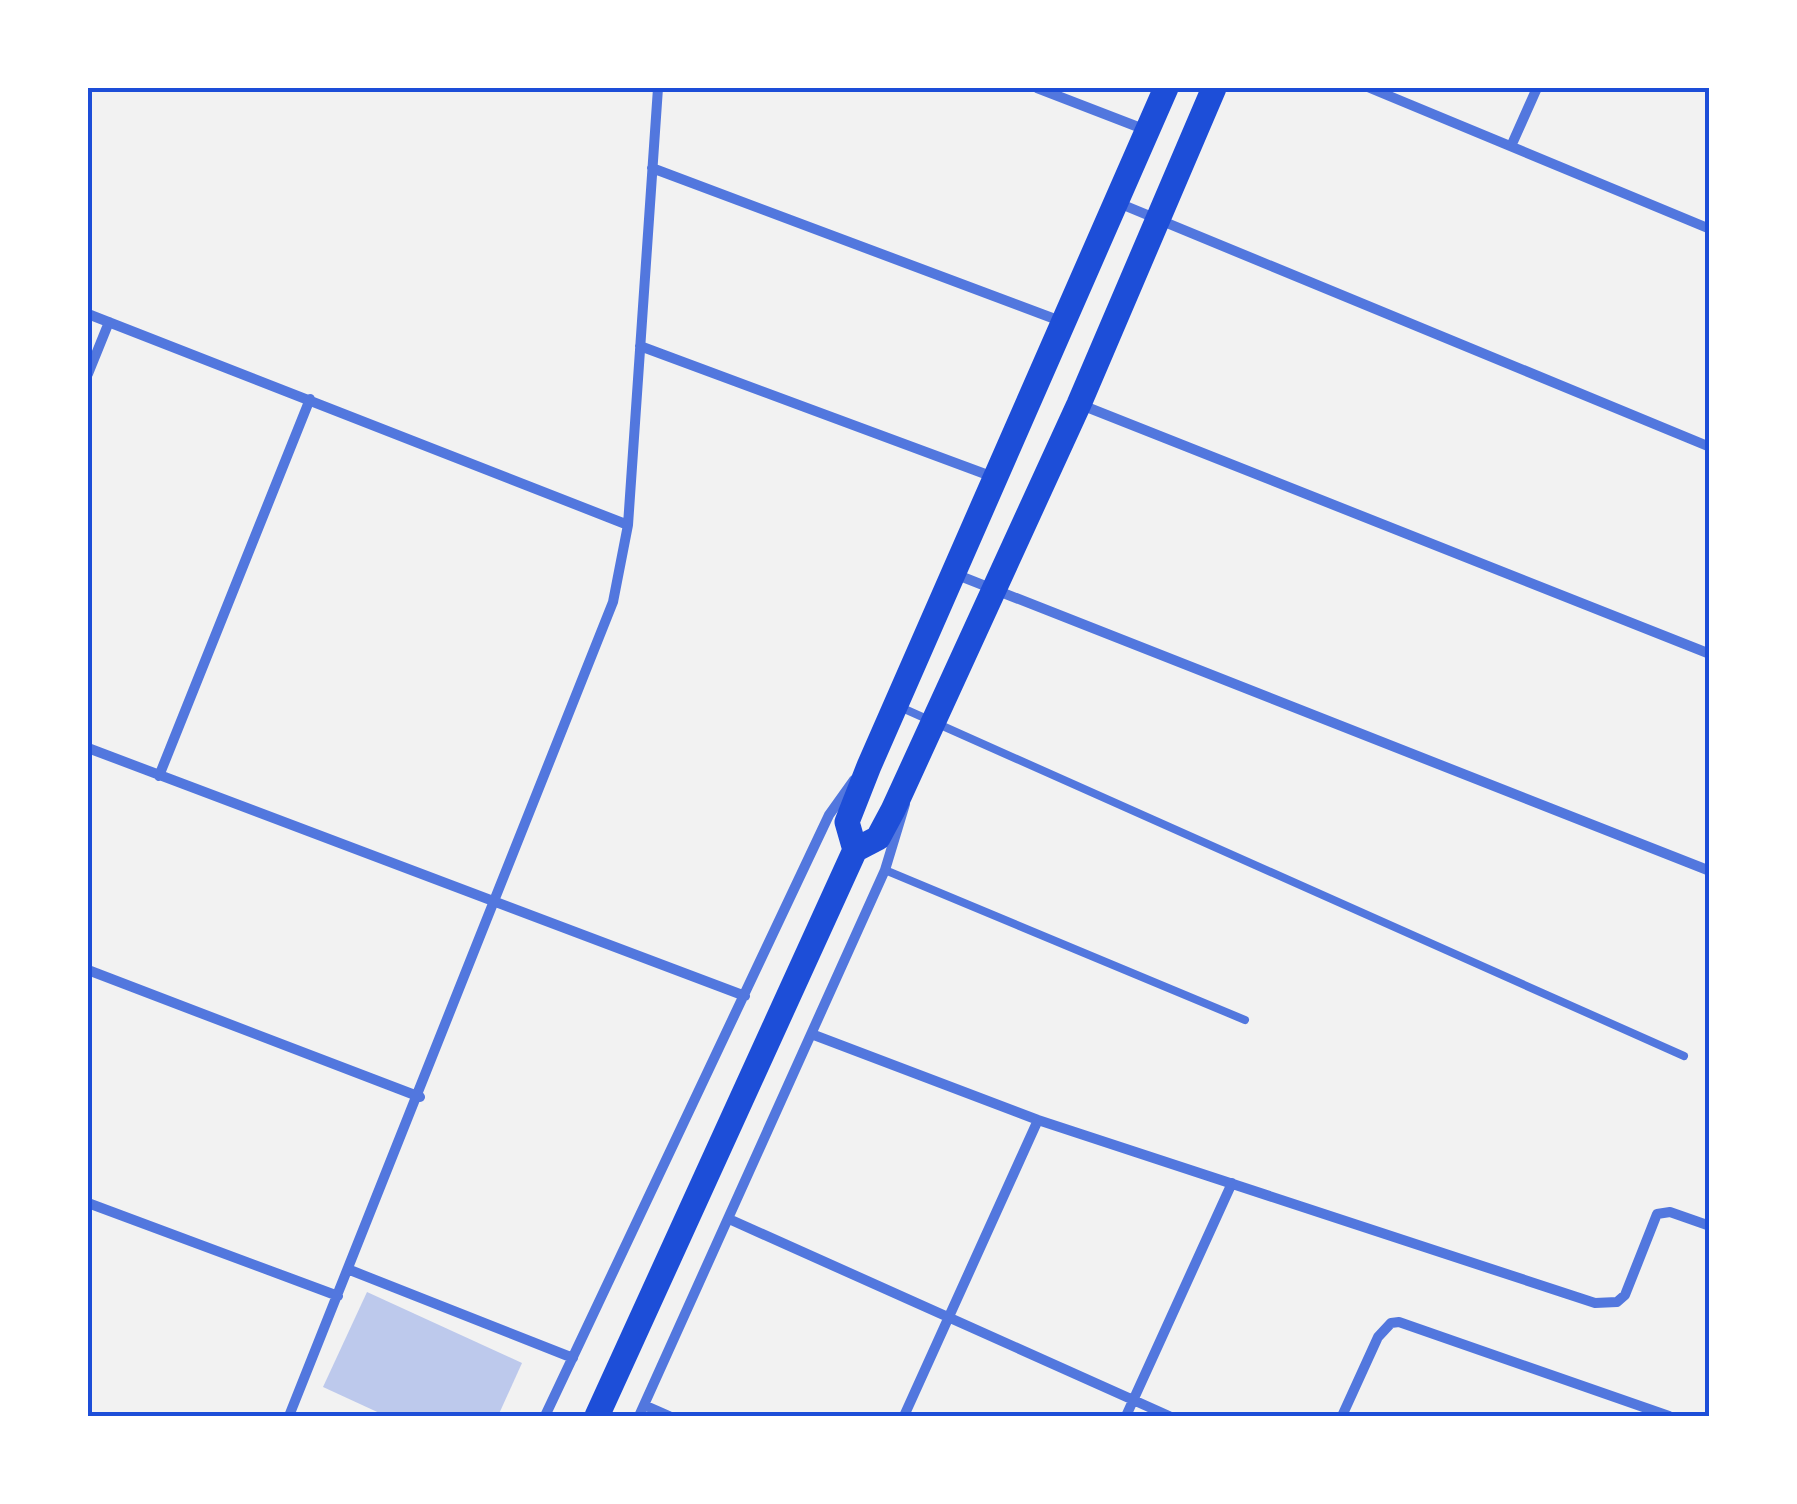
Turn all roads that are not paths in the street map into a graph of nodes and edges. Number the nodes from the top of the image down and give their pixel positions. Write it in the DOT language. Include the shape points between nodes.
graph roads {
  1 [pos="658,88"];
  2 [pos="1037,88"];
  3 [pos="1166,88"];
  4 [pos="1214,88"];
  5 [pos="1370,88"];
  6 [pos="1536,88"];
  7 [pos="1146,130"];
  8 [pos="1512,144"];
  9 [pos="652,168"];
  10 [pos="1115,201"];
  11 [pos="1156,219"];
  12 [pos="1710,230"];
  13 [pos="88,314"];
  14 [pos="108,322"];
  15 [pos="1064,322"];
  16 [pos="640,346"];
  17 [pos="88,374"];
  18 [pos="310,399"];
  19 [pos="1078,404"];
  20 [pos="1710,448"];
  21 [pos="998,478"];
  22 [pos="628,525"];
  23 [pos="955,574"];
  24 [pos="995,590"];
  25 [pos="1710,654"];
  26 [pos="896,705"];
  27 [pos="932,722"];
  28 [pos="88,748"];
  29 [pos="869,766"];
  30 [pos="159,776"];
  31 [pos="906,780"];
  32 [pos="855,850"];
  33 [pos="886,870"];
  34 [pos="1710,871"];
  35 [pos="497,902"];
  36 [pos="88,970"];
  37 [pos="744,996"];
  38 [pos="1246,1020"];
  39 [pos="814,1035"];
  40 [pos="1684,1056"];
  41 [pos="420,1097"];
  42 [pos="1038,1120"];
  43 [pos="1232,1183"];
  44 [pos="88,1202"];
  45 [pos="730,1219"];
  46 [pos="1710,1226"];
  47 [pos="350,1270"];
  48 [pos="338,1296"];
  49 [pos="948,1319"];
  50 [pos="572,1358"];
  51 [pos="1133,1401"];
  52 [pos="642,1411"];
  53 [pos="289,1416"];
  54 [pos="545,1416"];
  55 [pos="597,1416"];
  56 [pos="669,1416"];
  57 [pos="904,1416"];
  58 [pos="1126,1416"];
  59 [pos="1169,1416"];
  60 [pos="1342,1416"];
  61 [pos="1670,1416"];
  1 -- 9 [label="street"];
  2 -- 7 [label="street"];
  3 -- 7 [label="main road"];
  4 -- 11 [label="main road"];
  5 -- 8 [label="street"];
  6 -- 8 [label="street"];
  7 -- 10 [label="main road"];
  8 -- 12 [label="street"];
  9 -- 15 [label="street"];
  9 -- 16 [label="street"];
  10 -- 11 [label="street"];
  10 -- 15 [label="main road"];
  11 -- 19 [label="main road"];
  11 -- 20 [label="street"];
  13 -- 14 [label="street"];
  14 -- 17 [label="street"];
  14 -- 18 [label="street"];
  15 -- 21 [label="main road"];
  16 -- 21 [label="street"];
  16 -- 22 [label="street"];
  18 -- 22 [label="street"];
  18 -- 30 [label="street"];
  19 -- 24 [label="main road"];
  19 -- 25 [label="street"];
  21 -- 23 [label="main road"];
  22 -- 35 [label="street" via="614,602"];
  23 -- 24 [label="street"];
  23 -- 26 [label="main road"];
  24 -- 27 [label="main road"];
  24 -- 34 [label="street"];
  26 -- 27 [label="lane"];
  26 -- 29 [label="main road"];
  27 -- 31 [label="main road"];
  27 -- 40 [label="lane"];
  28 -- 30 [label="street"];
  29 -- 32 [label="main road" via="847,822"];
  29 -- 37 [label="street" via="829,815"];
  30 -- 35 [label="street"];
  31 -- 32 [label="main road" via="878,838"];
  31 -- 33 [label="street" via="904,816"];
  32 -- 55 [label="main road"];
  33 -- 38 [label="lane"];
  33 -- 39 [label="street"];
  35 -- 37 [label="street"];
  35 -- 41 [label="street"];
  36 -- 41 [label="street"];
  37 -- 50 [label="street"];
  39 -- 42 [label="street"];
  39 -- 45 [label="street"];
  41 -- 47 [label="street"];
  42 -- 43 [label="street"];
  42 -- 49 [label="street"];
  43 -- 46 [label="street" via="1595,1302 1618,1302 1625,1295 1657,1214"];
  43 -- 51 [label="street"];
  44 -- 48 [label="street"];
  45 -- 49 [label="street"];
  45 -- 52 [label="street"];
  47 -- 48 [label="street"];
  47 -- 50 [label="street"];
  48 -- 53 [label="street"];
  49 -- 51 [label="street"];
  49 -- 57 [label="street"];
  50 -- 54 [label="street"];
  51 -- 58 [label="street"];
  51 -- 59 [label="street"];
  52 -- 56 [label="street"];
  60 -- 61 [label="street" via="1378,1337 1399,1322"];
}
